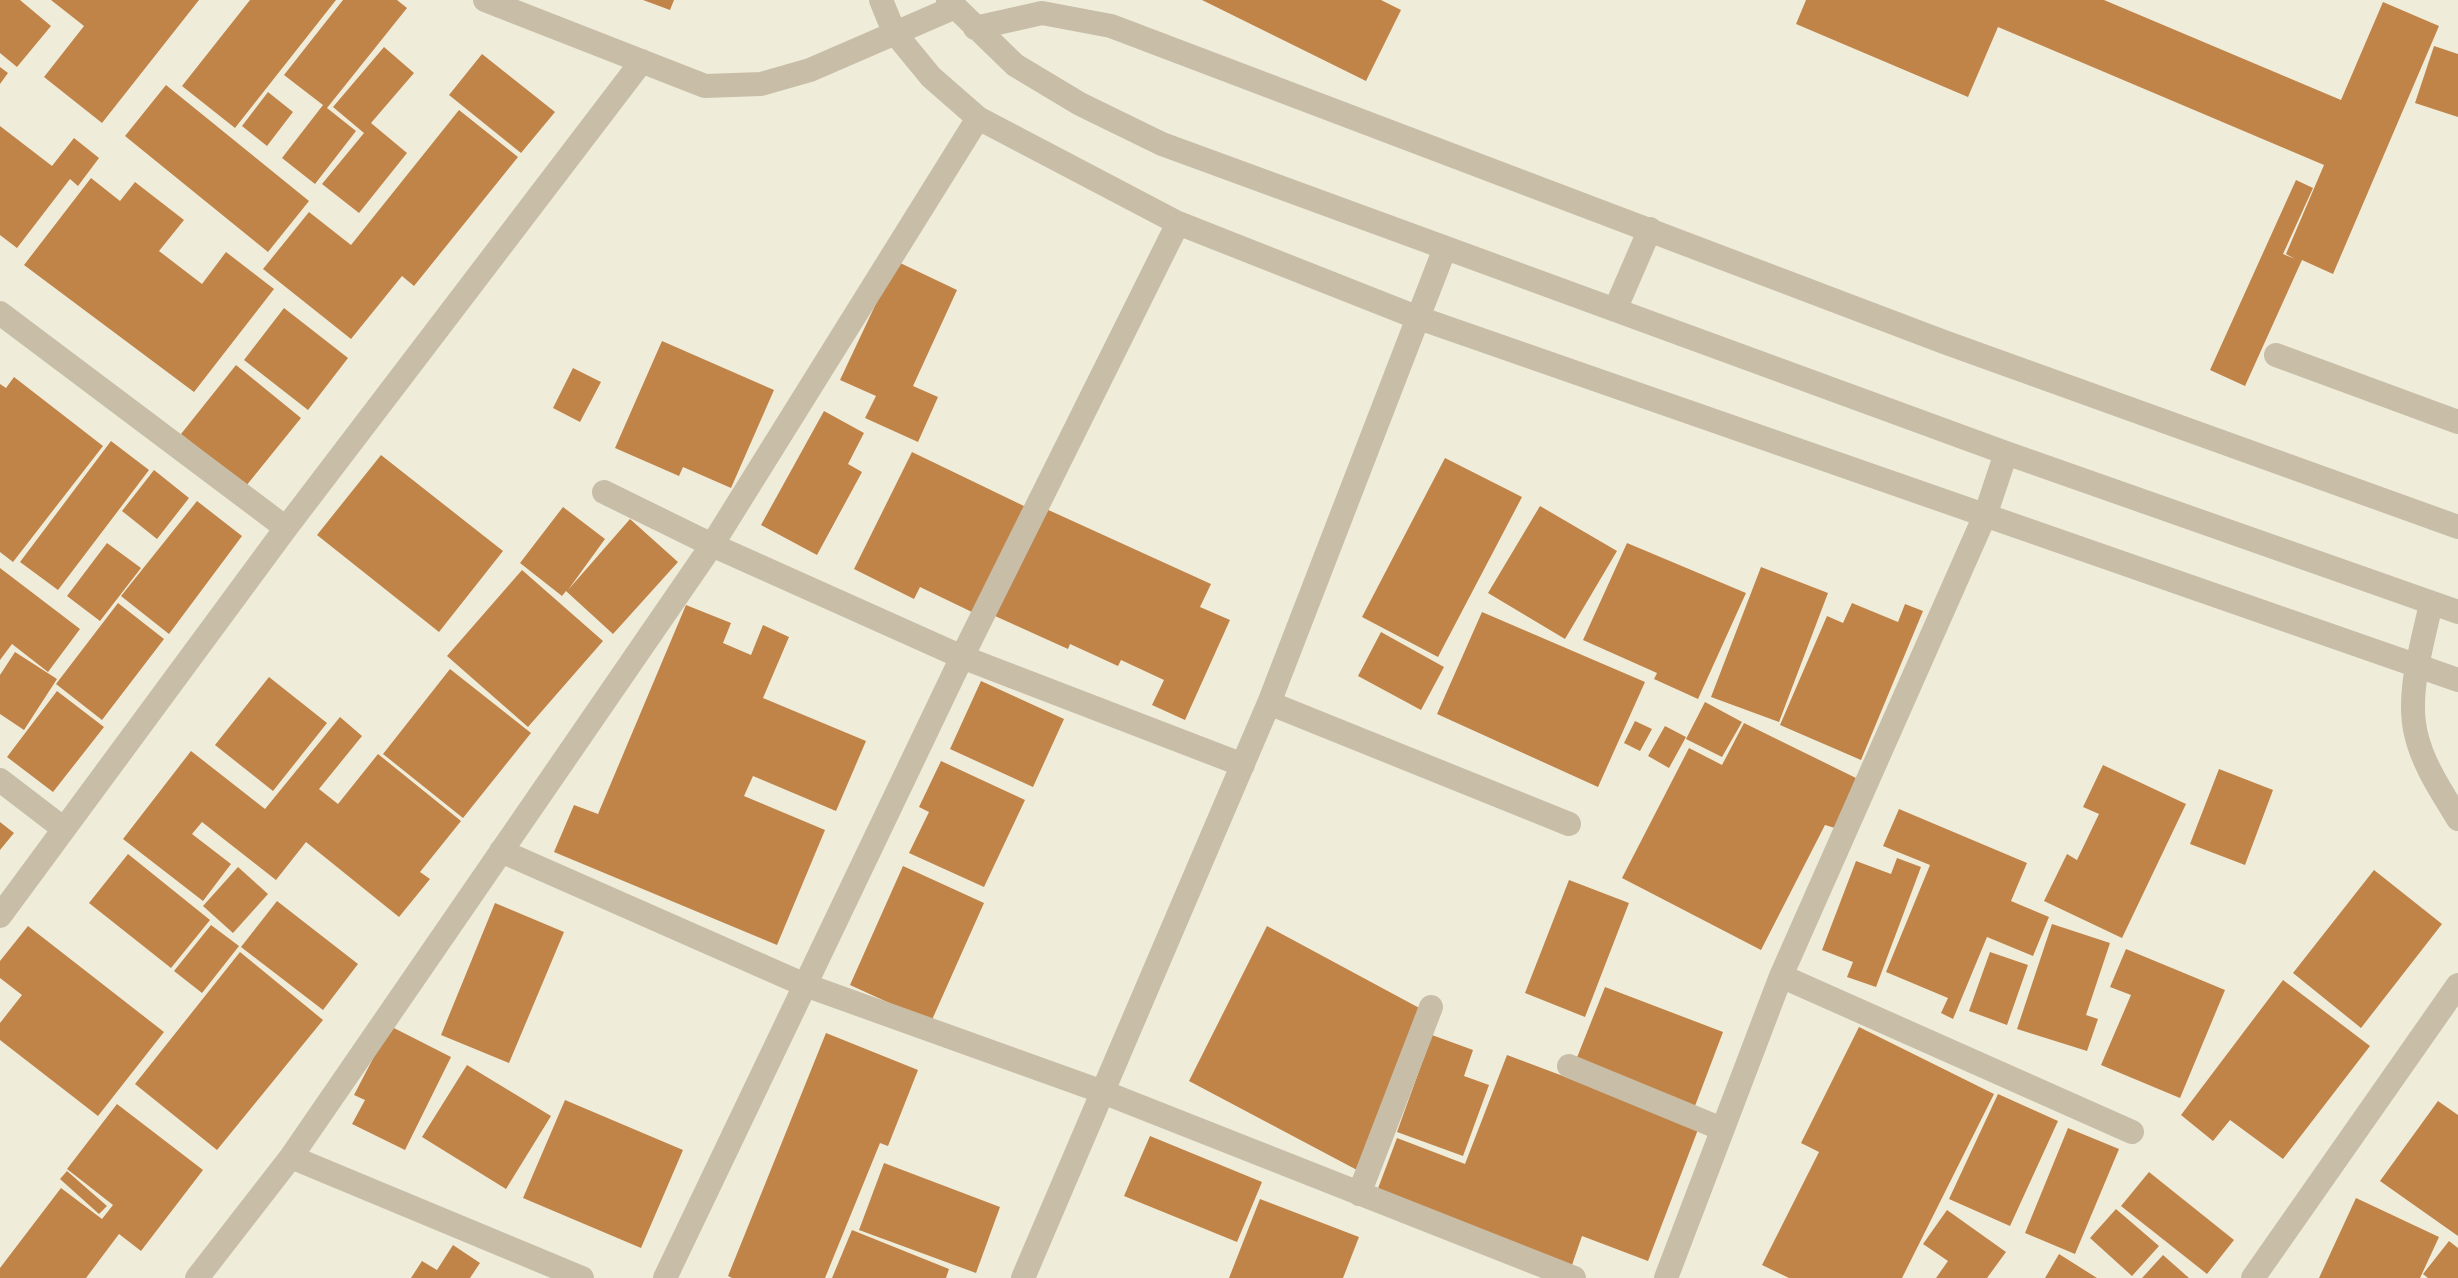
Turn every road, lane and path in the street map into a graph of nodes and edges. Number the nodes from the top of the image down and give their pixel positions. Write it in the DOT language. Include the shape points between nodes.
graph roads {
  1 [pos="485,0"];
  2 [pos="881,0"];
  3 [pos="951,4"];
  4 [pos="975,28"];
  5 [pos="894,32"];
  6 [pos="642,61"];
  7 [pos="978,118"];
  8 [pos="1178,223"];
  9 [pos="1650,229"];
  10 [pos="1445,248"];
  11 [pos="1615,310"];
  12 [pos="0,313"];
  13 [pos="1416,317"];
  14 [pos="2276,355"];
  15 [pos="2458,422"];
  16 [pos="2006,453"];
  17 [pos="604,492"];
  18 [pos="1986,513"];
  19 [pos="2458,527"];
  20 [pos="286,528"];
  21 [pos="712,545"];
  22 [pos="2431,603"];
  23 [pos="2458,612"];
  24 [pos="962,657"];
  25 [pos="2419,666"];
  26 [pos="2458,680"];
  27 [pos="1269,703"];
  28 [pos="1243,765"];
  29 [pos="0,780"];
  30 [pos="2458,819"];
  31 [pos="1569,824"];
  32 [pos="64,829"];
  33 [pos="501,851"];
  34 [pos="0,916"];
  35 [pos="1781,976"];
  36 [pos="805,985"];
  37 [pos="2458,985"];
  38 [pos="1431,1007"];
  39 [pos="1569,1066"];
  40 [pos="1103,1092"];
  41 [pos="1722,1129"];
  42 [pos="2132,1132"];
  43 [pos="291,1157"];
  44 [pos="1359,1194"];
  45 [pos="197,1278"];
  46 [pos="582,1278"];
  47 [pos="665,1278"];
  48 [pos="1023,1278"];
  49 [pos="1574,1278"];
  50 [pos="1666,1278"];
  51 [pos="2253,1278"];
  1 -- 6 [label="street"];
  2 -- 5 [label="street"];
  3 -- 4 [label="street"];
  3 -- 5 [label="street"];
  4 -- 9 [label="street" via="1042,13 1111,26"];
  4 -- 10 [label="street" via="1015,65 1162,144"];
  5 -- 6 [label="street" via="810,70 761,84 705,86"];
  5 -- 7 [label="street" via="931,77"];
  6 -- 20 [label="street"];
  7 -- 8 [label="street"];
  7 -- 21 [label="street"];
  8 -- 13 [label="street"];
  8 -- 24 [label="street"];
  9 -- 11 [label="street"];
  9 -- 19 [label="street" via="1944,342"];
  10 -- 11 [label="street"];
  10 -- 13 [label="street"];
  11 -- 16 [label="street"];
  12 -- 20 [label="street"];
  13 -- 18 [label="street"];
  13 -- 27 [label="street"];
  14 -- 15 [label="street"];
  16 -- 18 [label="street"];
  16 -- 22 [label="street"];
  17 -- 21 [label="street"];
  18 -- 25 [label="street"];
  18 -- 35 [label="street"];
  20 -- 32 [label="street"];
  21 -- 24 [label="street"];
  21 -- 33 [label="street"];
  22 -- 23 [label="street"];
  22 -- 25 [label="street"];
  24 -- 28 [label="street"];
  24 -- 36 [label="street"];
  25 -- 26 [label="street"];
  25 -- 30 [label="street" via="2415,732 2425,762"];
  27 -- 28 [label="street"];
  27 -- 31 [label="street"];
  28 -- 40 [label="street"];
  29 -- 32 [label="street"];
  32 -- 34 [label="street"];
  33 -- 36 [label="street"];
  33 -- 43 [label="street"];
  35 -- 41 [label="street"];
  35 -- 42 [label="street"];
  36 -- 40 [label="street"];
  36 -- 47 [label="street"];
  37 -- 51 [label="street"];
  38 -- 44 [label="street"];
  39 -- 41 [label="street"];
  40 -- 44 [label="street"];
  40 -- 48 [label="street"];
  41 -- 50 [label="street"];
  43 -- 45 [label="street"];
  43 -- 46 [label="street"];
  44 -- 49 [label="street"];
}
